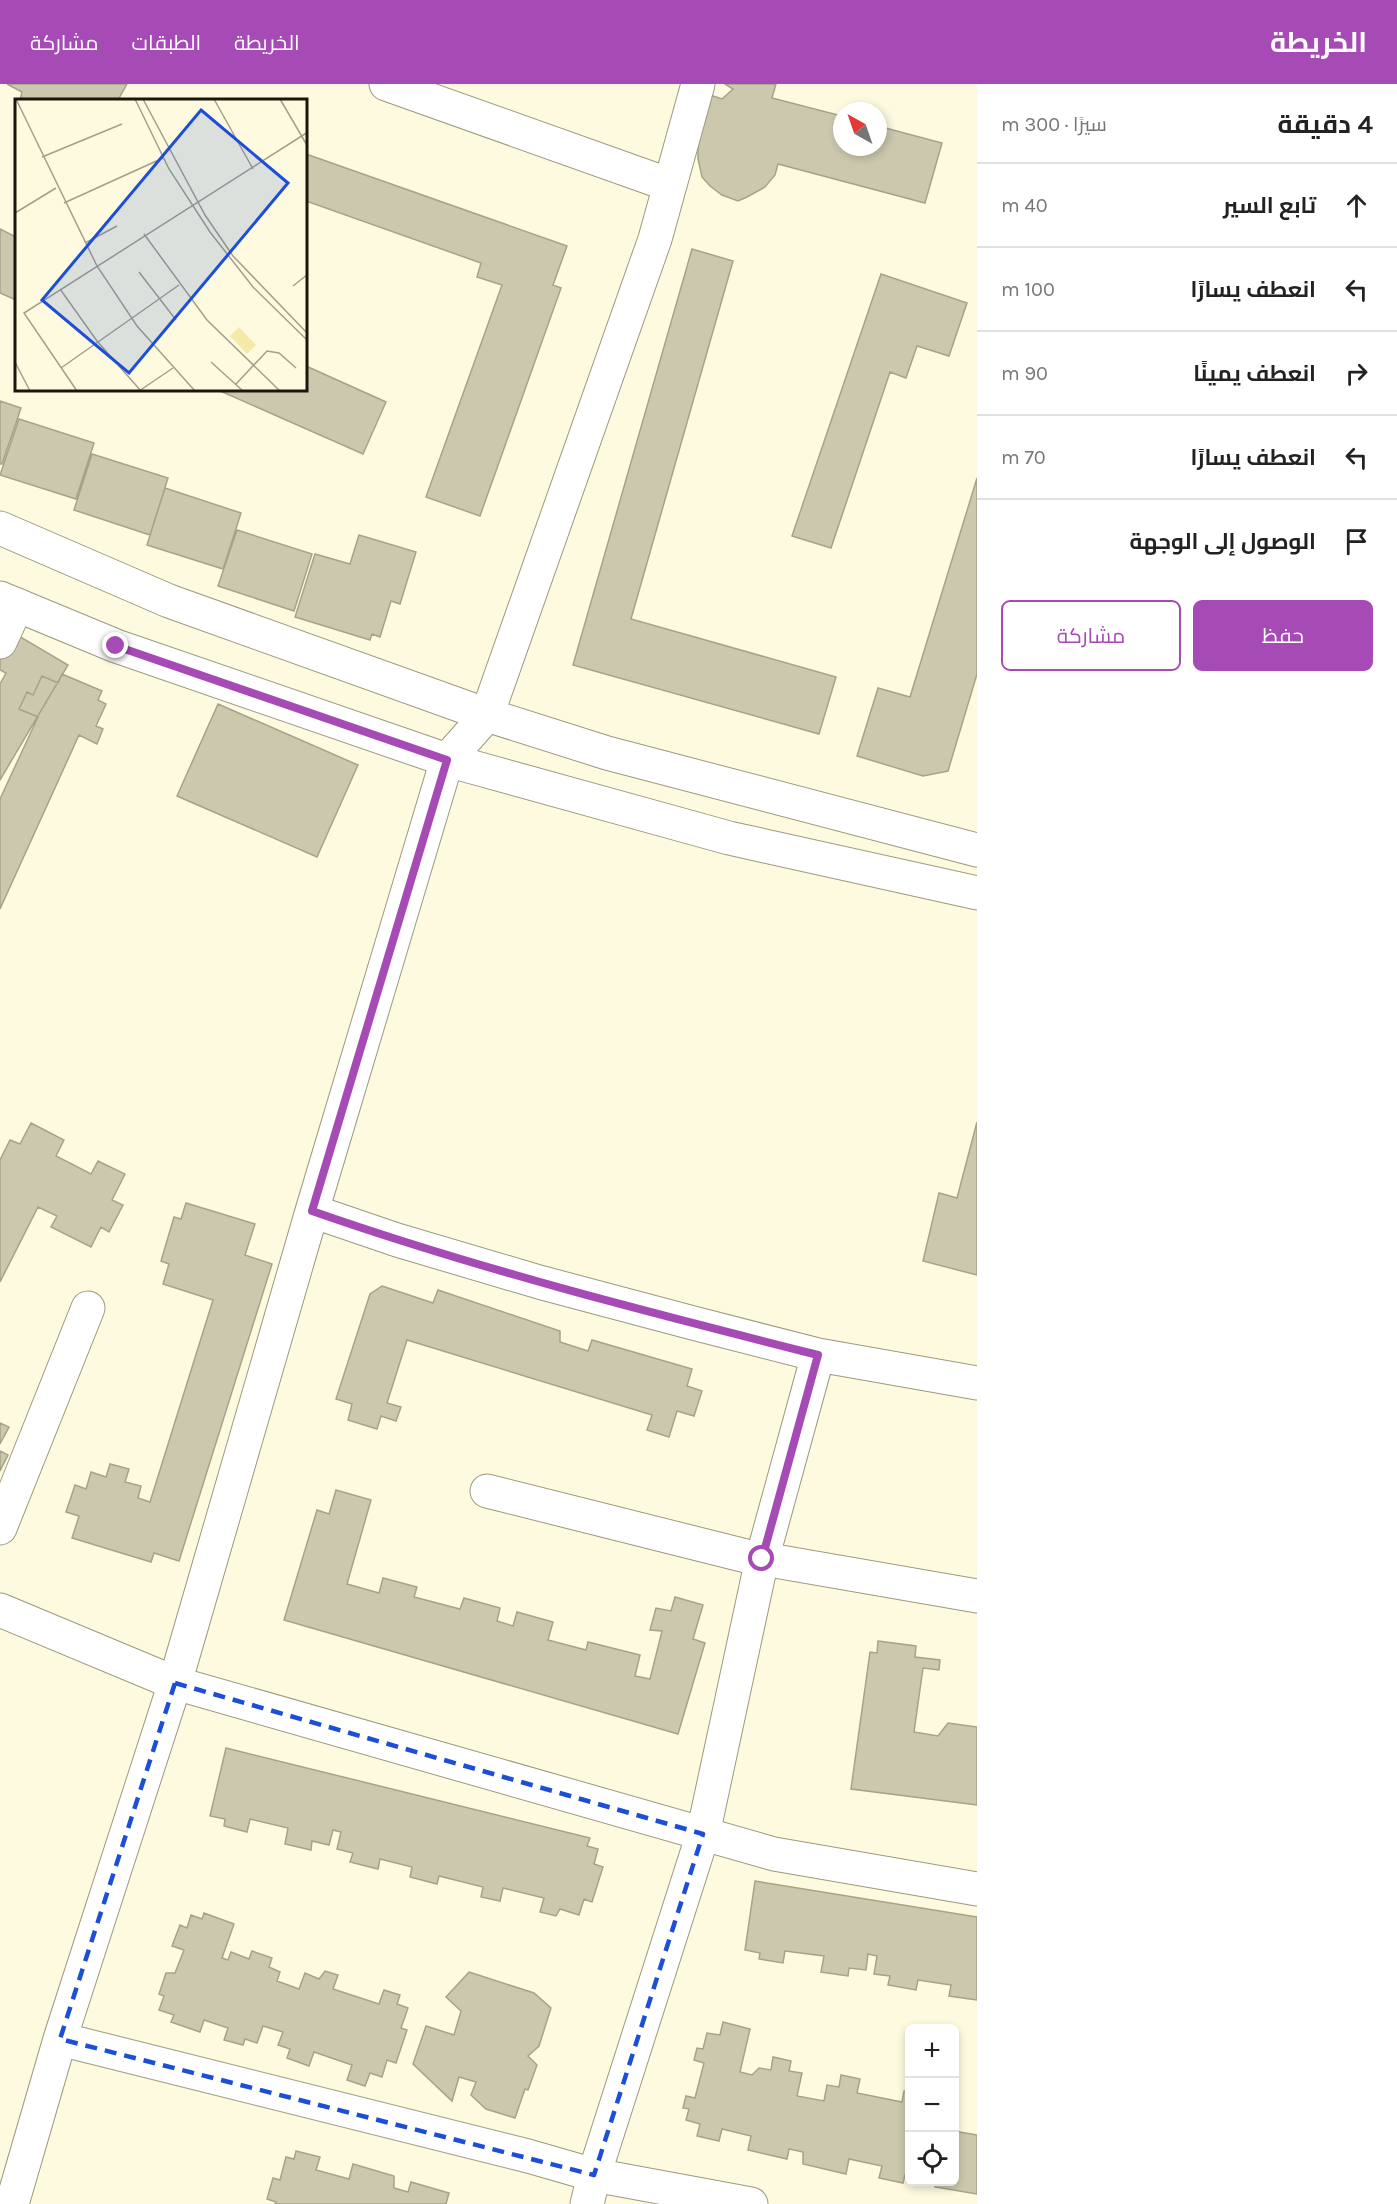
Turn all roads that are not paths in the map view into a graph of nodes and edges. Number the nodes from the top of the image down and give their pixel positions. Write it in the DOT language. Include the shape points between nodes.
graph roads {
  1 [pos="386,84"];
  2 [pos="698,84"];
  3 [pos="670,185"];
  4 [pos="0,528"];
  5 [pos="9,602"];
  6 [pos="0,642"];
  7 [pos="486,715"];
  8 [pos="447,760"];
  9 [pos="977,850"];
  10 [pos="977,893"];
  11 [pos="312,1211"];
  12 [pos="88,1308"];
  13 [pos="818,1355"];
  14 [pos="977,1383"];
  15 [pos="487,1491"];
  16 [pos="0,1528"];
  17 [pos="762,1559"];
  18 [pos="977,1596"];
  19 [pos="0,1610"];
  20 [pos="175,1683"];
  21 [pos="704,1834"];
  22 [pos="977,1890"];
  23 [pos="60,2039"];
  24 [pos="591,2189"];
  25 [pos="12,2204"];
  26 [pos="751,2204"];
  1 -- 3 [label="street"];
  2 -- 3 [label="street"];
  3 -- 7 [label="street" via="655,240"];
  4 -- 7 [label="street" via="170,601"];
  5 -- 6 [label="street"];
  5 -- 8 [label="street" via="116,646"];
  7 -- 8 [label="street"];
  7 -- 9 [label="street" via="607,753"];
  8 -- 10 [label="street" via="729,838"];
  8 -- 11 [label="street"];
  11 -- 13 [label="street" via="539,1282"];
  11 -- 20 [label="street"];
  12 -- 16 [label="street"];
  13 -- 14 [label="street"];
  13 -- 17 [label="street"];
  15 -- 17 [label="street"];
  17 -- 18 [label="street"];
  17 -- 21 [label="street"];
  19 -- 20 [label="street"];
  20 -- 21 [label="street"];
  20 -- 23 [label="street"];
  21 -- 22 [label="street" via="774,1854"];
  21 -- 24 [label="street"];
  23 -- 24 [label="street" via="528,2156"];
  23 -- 25 [label="street"];
  24 -- 26 [label="street"];
}
